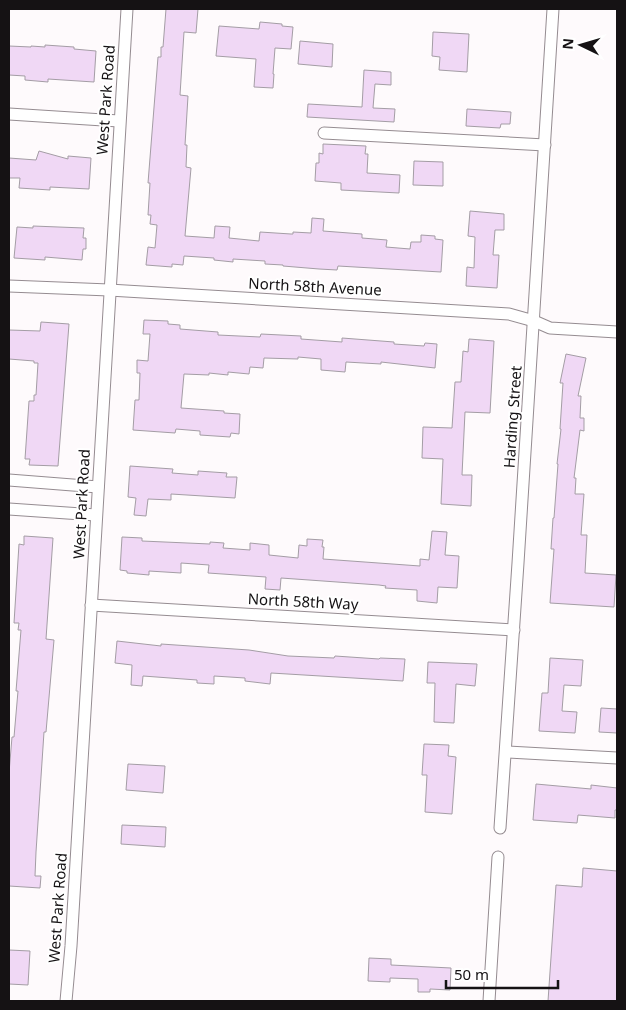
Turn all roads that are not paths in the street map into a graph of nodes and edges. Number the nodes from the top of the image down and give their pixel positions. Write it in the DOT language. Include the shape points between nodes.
graph roads {
  1 [pos="127,9"];
  2 [pos="553,9"];
  3 [pos="9,114"];
  4 [pos="119,121"];
  5 [pos="324,133"];
  6 [pos="545,145"];
  7 [pos="9,286"];
  8 [pos="109,290"];
  9 [pos="534,321"];
  10 [pos="617,332"];
  11 [pos="9,480"];
  12 [pos="98,486"];
  13 [pos="9,509"];
  14 [pos="96,516"];
  15 [pos="90,605"];
  16 [pos="514,630"];
  17 [pos="506,752"];
  18 [pos="617,758"];
  19 [pos="500,828"];
  20 [pos="498,857"];
  21 [pos="66,1001"];
  22 [pos="490,1001"];
  1 -- 4 [label="street, West Park Road"];
  2 -- 6 [label="street, Harding Street"];
  3 -- 4 [label="street"];
  4 -- 8 [label="street, West Park Road"];
  5 -- 6 [label="street"];
  6 -- 9 [label="street, Harding Street"];
  7 -- 8 [label="street, North 58th Avenue"];
  8 -- 9 [label="street, North 58th Avenue" via="509,314"];
  8 -- 12 [label="street, West Park Road"];
  9 -- 10 [label="street, North 58th Avenue" via="550,328"];
  9 -- 16 [label="street, Harding Street"];
  11 -- 12 [label="street"];
  12 -- 14 [label="street, West Park Road"];
  13 -- 14 [label="street"];
  14 -- 15 [label="street, West Park Road"];
  15 -- 16 [label="street, North 58th Way"];
  15 -- 21 [label="street, West Park Road"];
  16 -- 17 [label="street, Harding Street"];
  17 -- 18 [label="street"];
  17 -- 19 [label="street, Harding Street"];
  20 -- 22 [label="street"];
}
